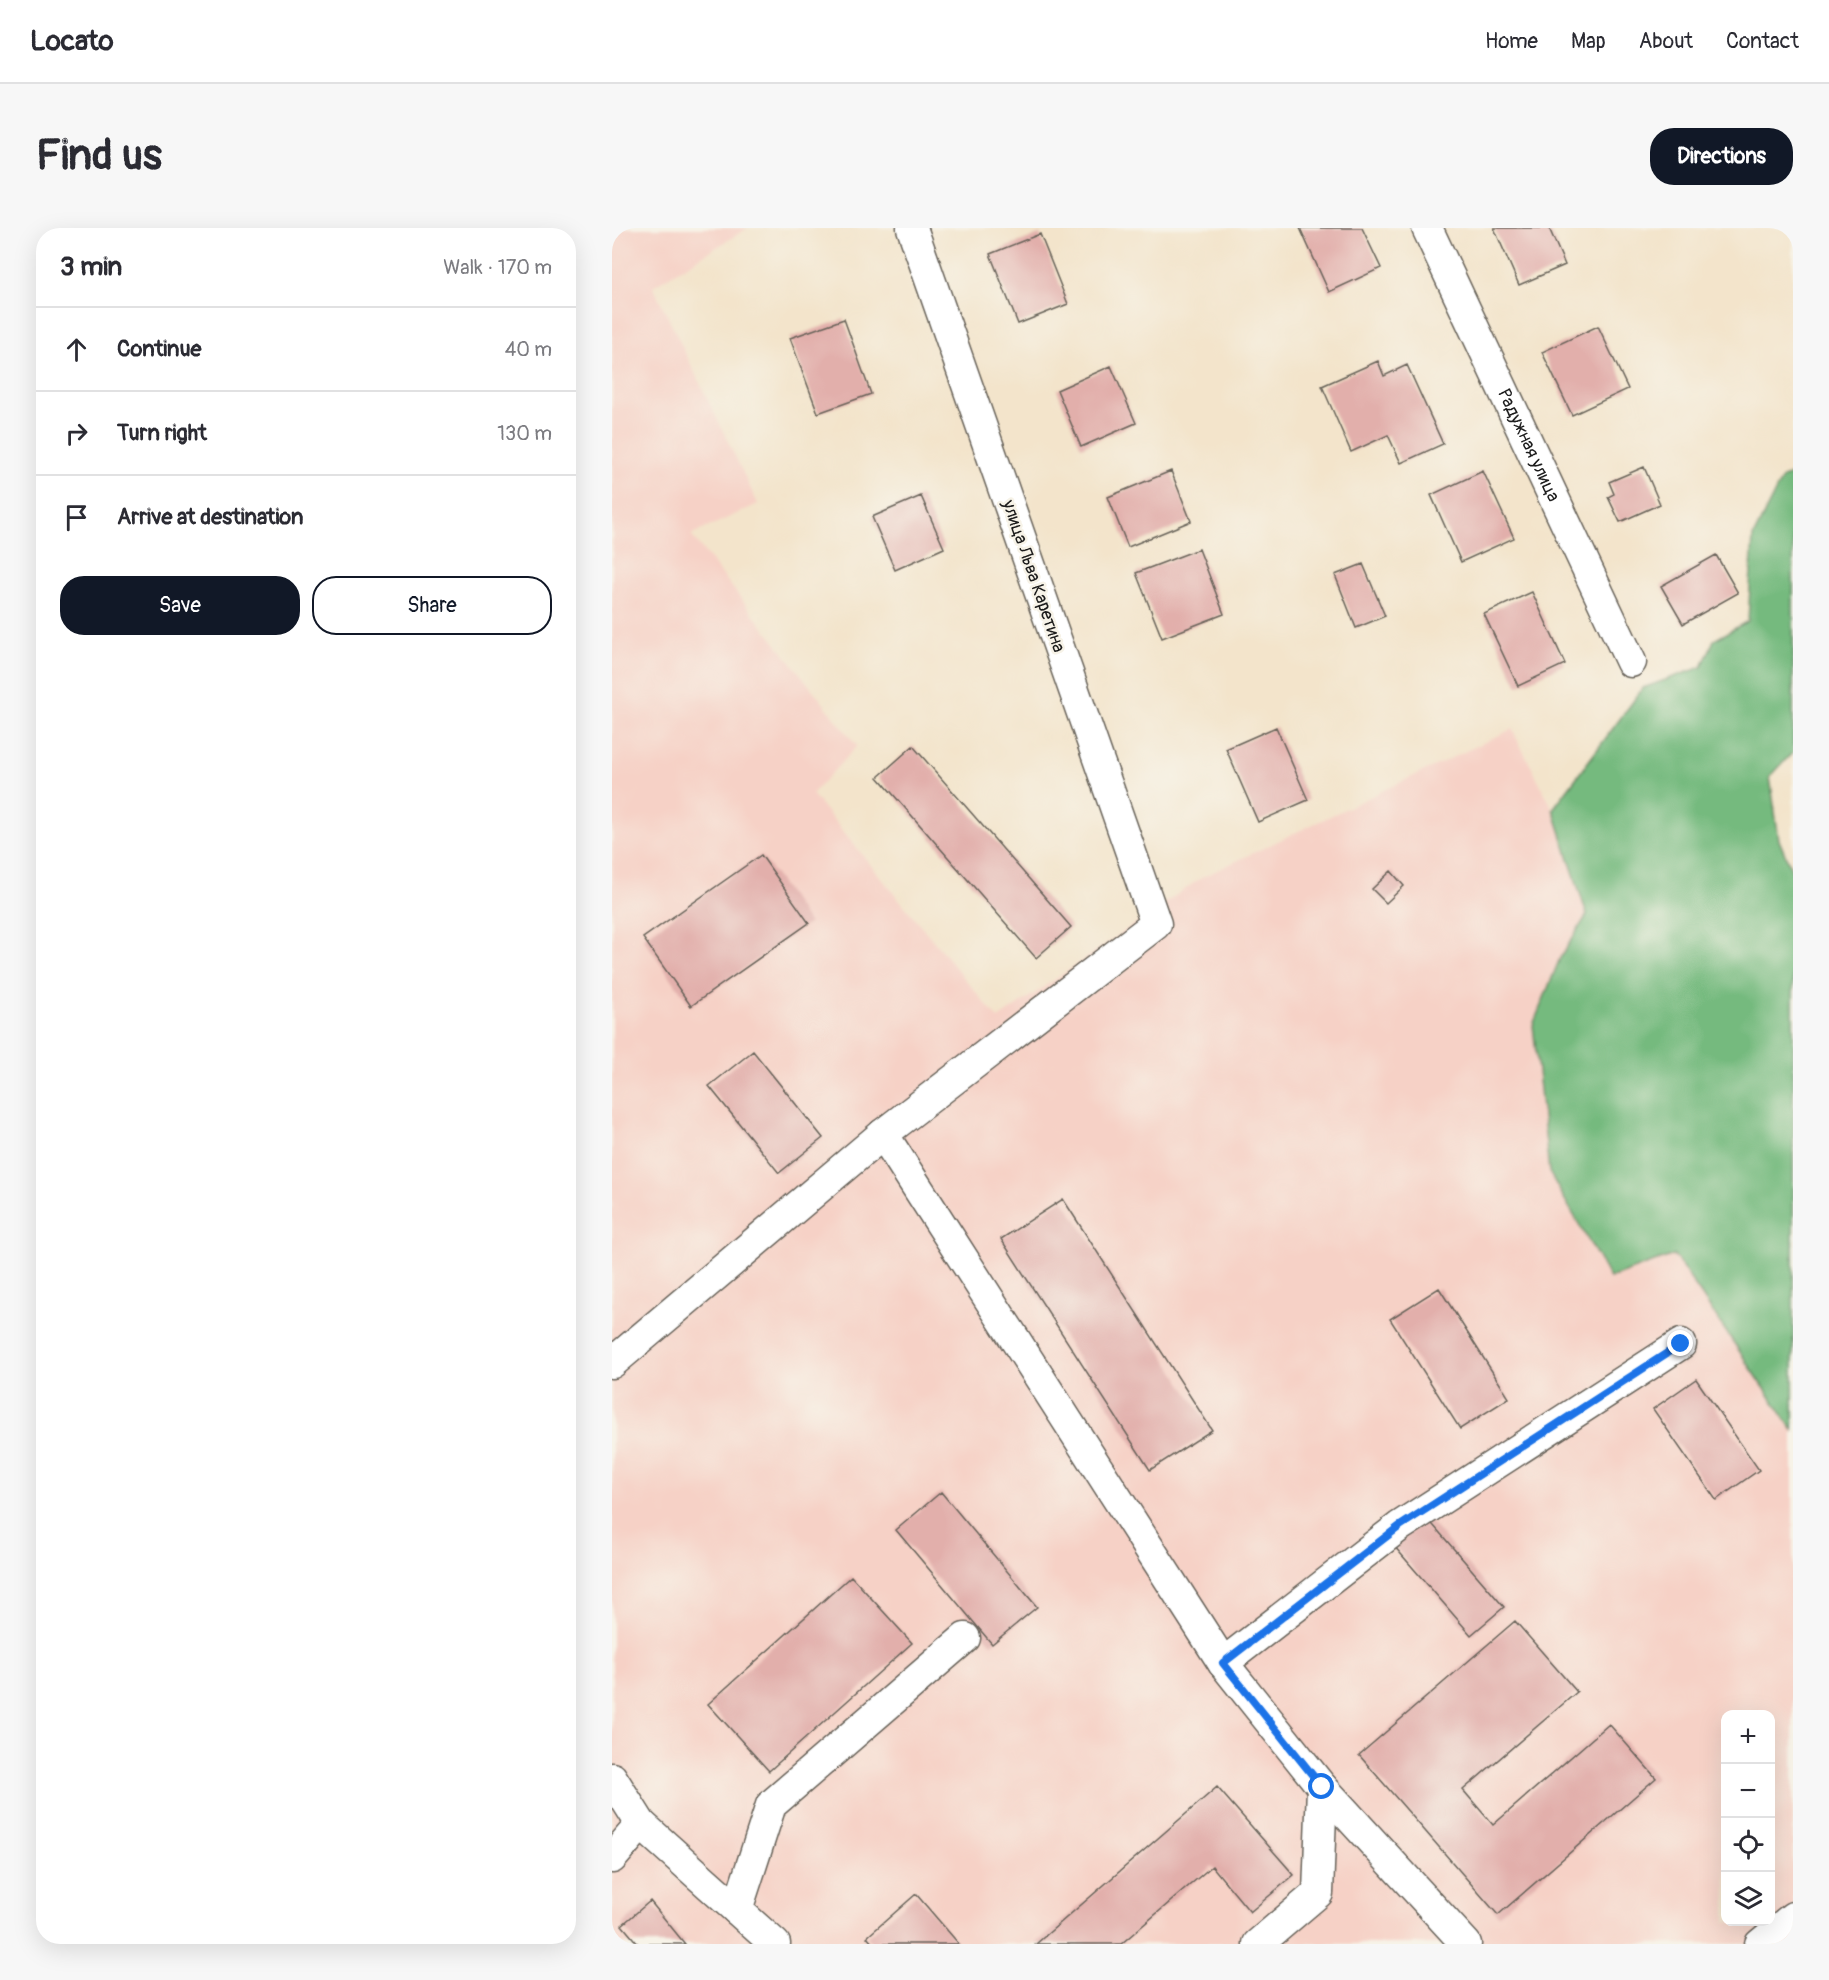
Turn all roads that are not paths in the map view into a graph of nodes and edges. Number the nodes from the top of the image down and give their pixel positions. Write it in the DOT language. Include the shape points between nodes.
graph roads {
  1 [pos="912,228"];
  2 [pos="1428,228"];
  3 [pos="1631,662"];
  4 [pos="883,1134"];
  5 [pos="1681,1344"];
  6 [pos="612,1363"];
  7 [pos="965,1638"];
  8 [pos="1223,1663"];
  9 [pos="612,1778"];
  10 [pos="1322,1787"];
  11 [pos="641,1824"];
  12 [pos="612,1858"];
  13 [pos="736,1910"];
  14 [pos="1793,1917"];
  15 [pos="775,1944"];
  16 [pos="1258,1944"];
  17 [pos="1466,1944"];
  18 [pos="1760,1944"];
  1 -- 4 [label="street, улица Льва Каретина" via="1156,924"];
  2 -- 3 [label="street, Радужная улица"];
  4 -- 6 [label="street"];
  4 -- 8 [label="street"];
  5 -- 8 [label="street" via="1400,1526"];
  7 -- 13 [label="street" via="771,1805"];
  8 -- 10 [label="street"];
  9 -- 11 [label="street"];
  10 -- 16 [label="street" via="1318,1893"];
  10 -- 17 [label="street"];
  11 -- 12 [label="street"];
  11 -- 13 [label="street"];
  13 -- 15 [label="street"];
  14 -- 18 [label="street"];
}
